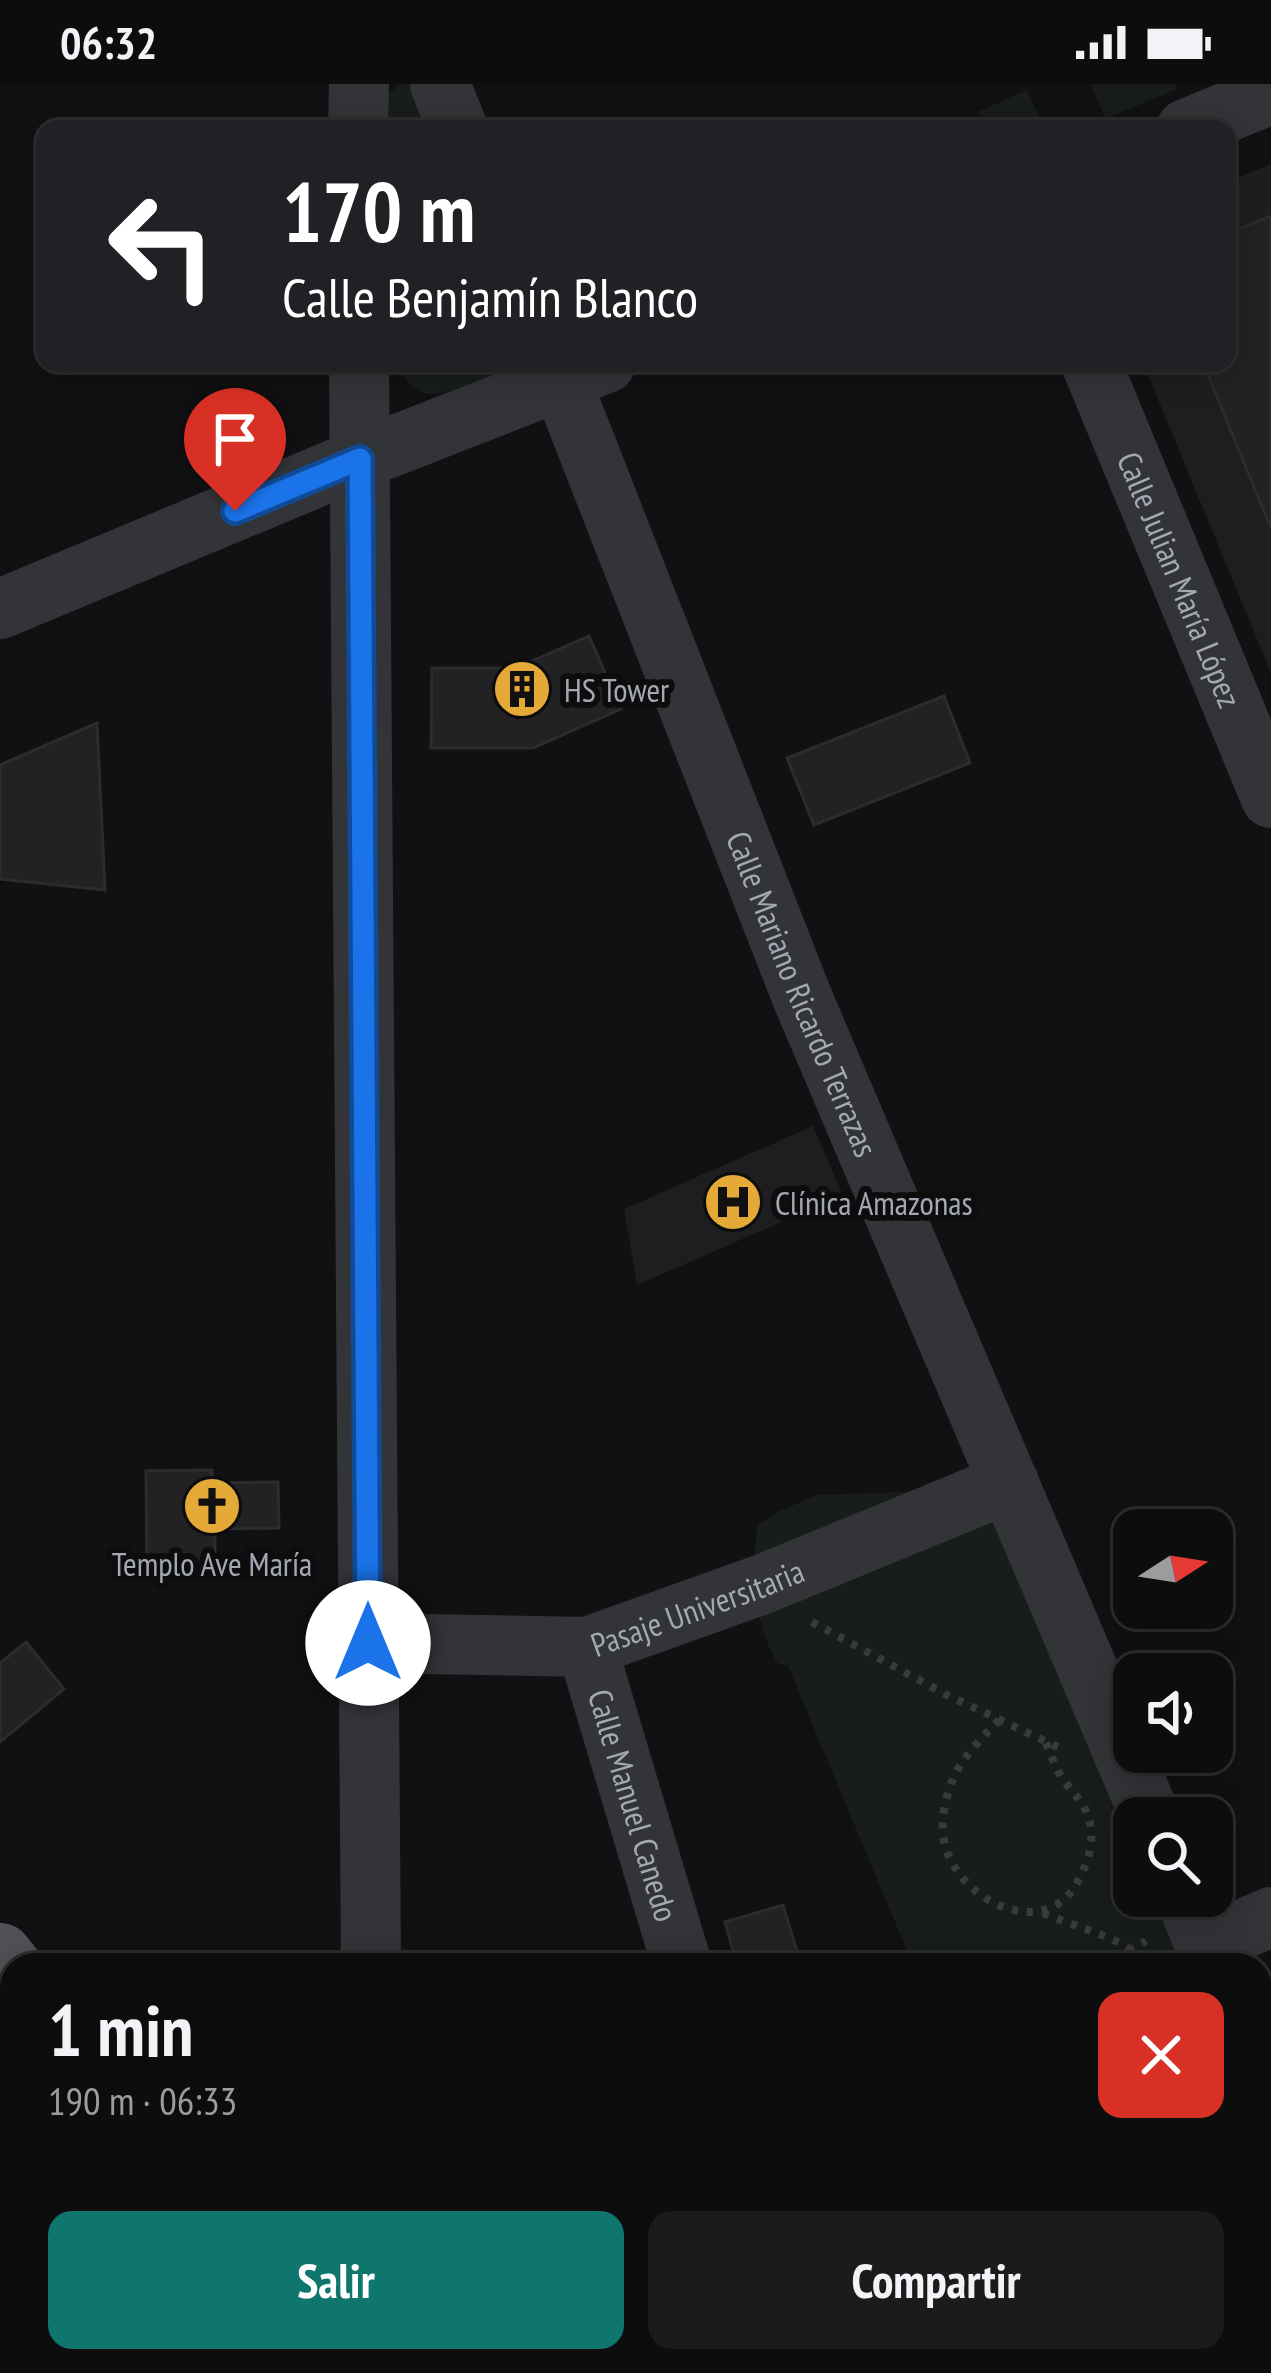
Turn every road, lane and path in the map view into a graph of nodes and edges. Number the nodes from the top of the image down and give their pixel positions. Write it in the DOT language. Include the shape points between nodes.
graph roads {
  1 [pos="359,84"];
  2 [pos="440,84"];
  3 [pos="1271,94"];
  4 [pos="358,120"];
  5 [pos="454,120"];
  6 [pos="1208,120"];
  7 [pos="359,372"];
  8 [pos="567,372"];
  9 [pos="575,372"];
  10 [pos="1095,372"];
  11 [pos="360,459"];
  12 [pos="0,609"];
  13 [pos="1271,797"];
  14 [pos="1009,1483"];
  15 [pos="803,1618"];
  16 [pos="368,1643"];
  17 [pos="587,1647"];
  18 [pos="999,1720"];
  19 [pos="1045,1741"];
  20 [pos="1082,1758"];
  21 [pos="1142,1797"];
  22 [pos="1043,1913"];
  23 [pos="1271,1917"];
  24 [pos="1188,1936"];
  25 [pos="1132,1950"];
  26 [pos="371,1953"];
  27 [pos="678,1953"];
  28 [pos="1130,1953"];
  1 -- 4 [label="street"];
  2 -- 5 [label="street"];
  3 -- 6 [label="street"];
  7 -- 11 [label="street"];
  8 -- 11 [label="street"];
  9 -- 14 [label="street, Calle Mariano Ricardo Terrazas" via="802,997"];
  10 -- 13 [label="street, Calle Julian María López"];
  11 -- 12 [label="street"];
  11 -- 16 [label="street"];
  14 -- 17 [label="street, Pasaje Universitaria"];
  14 -- 21 [label="street, Calle Mariano Ricardo Terrazas"];
  15 -- 18 [label="path"];
  16 -- 17 [label="street, Pasaje Universitaria"];
  16 -- 26 [label="street"];
  17 -- 27 [label="street, Calle Manuel Canedo"];
  18 -- 19 [label="path"];
  18 -- 22 [label="path" via="953,1778 944,1840 956,1870 976,1890 1025,1915"];
  19 -- 20 [label="path"];
  19 -- 22 [label="path" via="1063,1780 1081,1796 1091,1828 1088,1861 1071,1895"];
  22 -- 25 [label="path"];
  23 -- 24 [label="street"];
  24 -- 25 [label="path"];
  25 -- 28 [label="path"];
}
